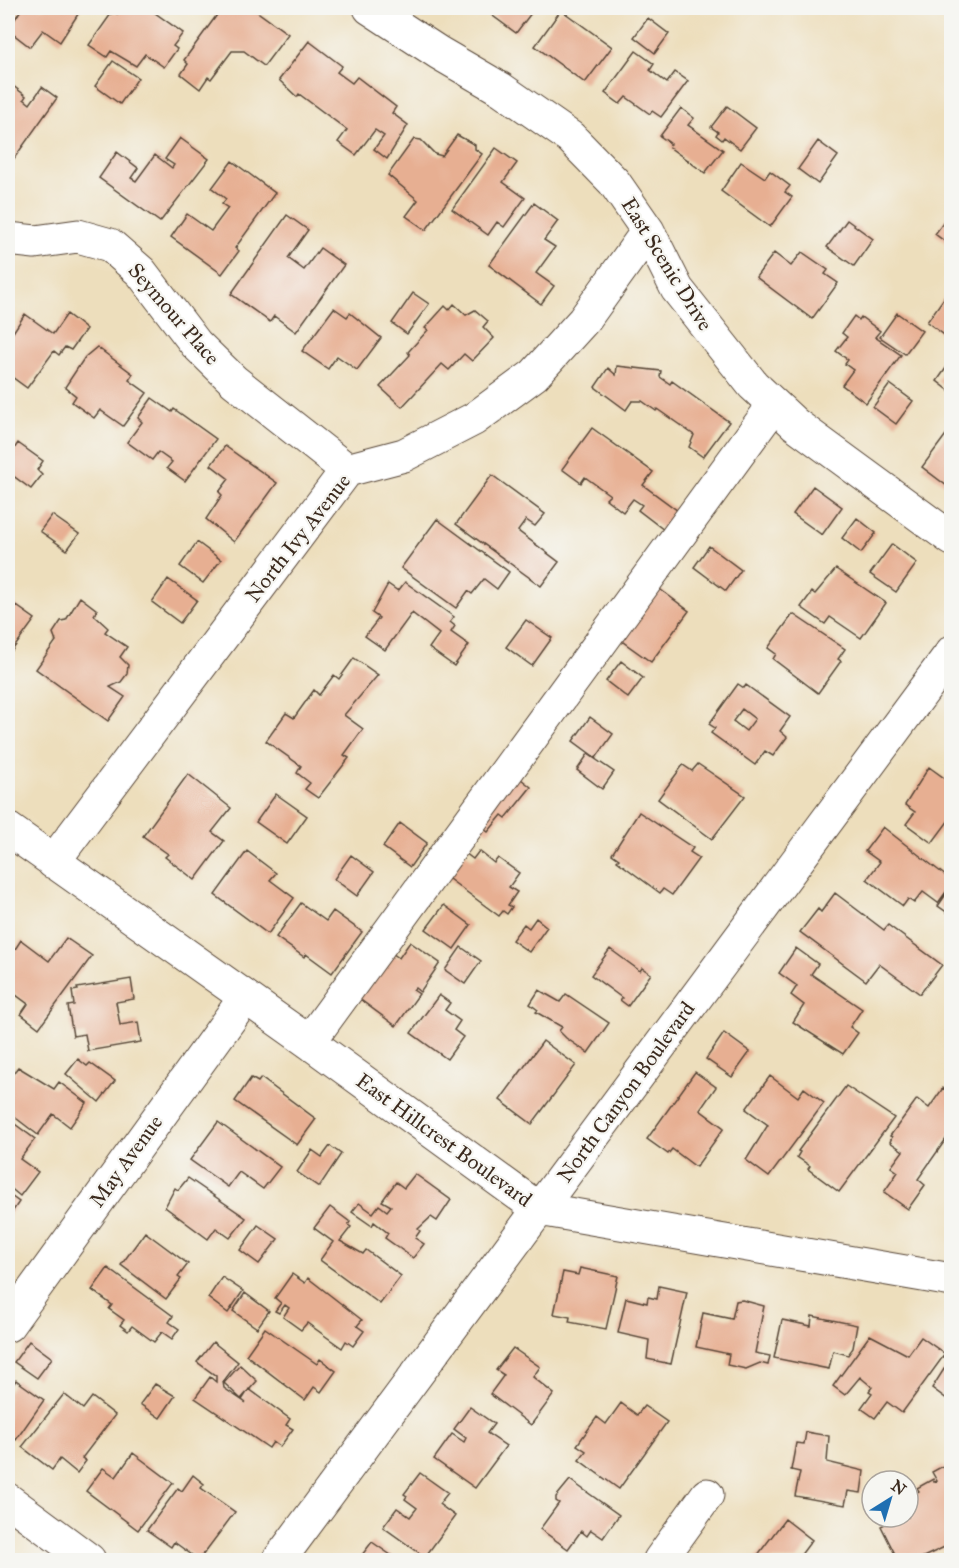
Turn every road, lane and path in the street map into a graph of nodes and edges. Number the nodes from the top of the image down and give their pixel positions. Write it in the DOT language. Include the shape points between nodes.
graph roads {
  1 [pos="369,8"];
  2 [pos="648,231"];
  3 [pos="8,239"];
  4 [pos="774,405"];
  5 [pos="347,470"];
  6 [pos="951,539"];
  7 [pos="951,652"];
  8 [pos="8,829"];
  9 [pos="53,862"];
  10 [pos="245,998"];
  11 [pos="309,1042"];
  12 [pos="539,1209"];
  13 [pos="951,1280"];
  14 [pos="8,1325"];
  15 [pos="707,1495"];
  16 [pos="8,1500"];
  17 [pos="89,1560"];
  18 [pos="279,1560"];
  19 [pos="660,1560"];
  1 -- 2 [label="street, East Scenic Drive" via="501,89 570,137 614,182"];
  2 -- 4 [label="street, East Scenic Drive" via="677,289 716,341"];
  2 -- 5 [label="street, North Ivy Avenue" via="584,320 534,375 474,419 404,455"];
  3 -- 5 [label="street, Seymour Place" via="35,242 78,236 110,245 141,272 196,344 234,381"];
  4 -- 6 [label="street, East Scenic Drive"];
  4 -- 11 [label="street"];
  5 -- 9 [label="street, North Ivy Avenue"];
  7 -- 12 [label="street, North Canyon Boulevard"];
  8 -- 9 [label="street, East Hillcrest Boulevard"];
  9 -- 10 [label="street, East Hillcrest Boulevard"];
  10 -- 11 [label="street, East Hillcrest Boulevard"];
  10 -- 14 [label="street, May Avenue"];
  11 -- 12 [label="street, East Hillcrest Boulevard"];
  12 -- 13 [label="street, East Hillcrest Boulevard"];
  12 -- 18 [label="street, North Canyon Boulevard"];
  15 -- 19 [label="street"];
  16 -- 17 [label="street"];
}
